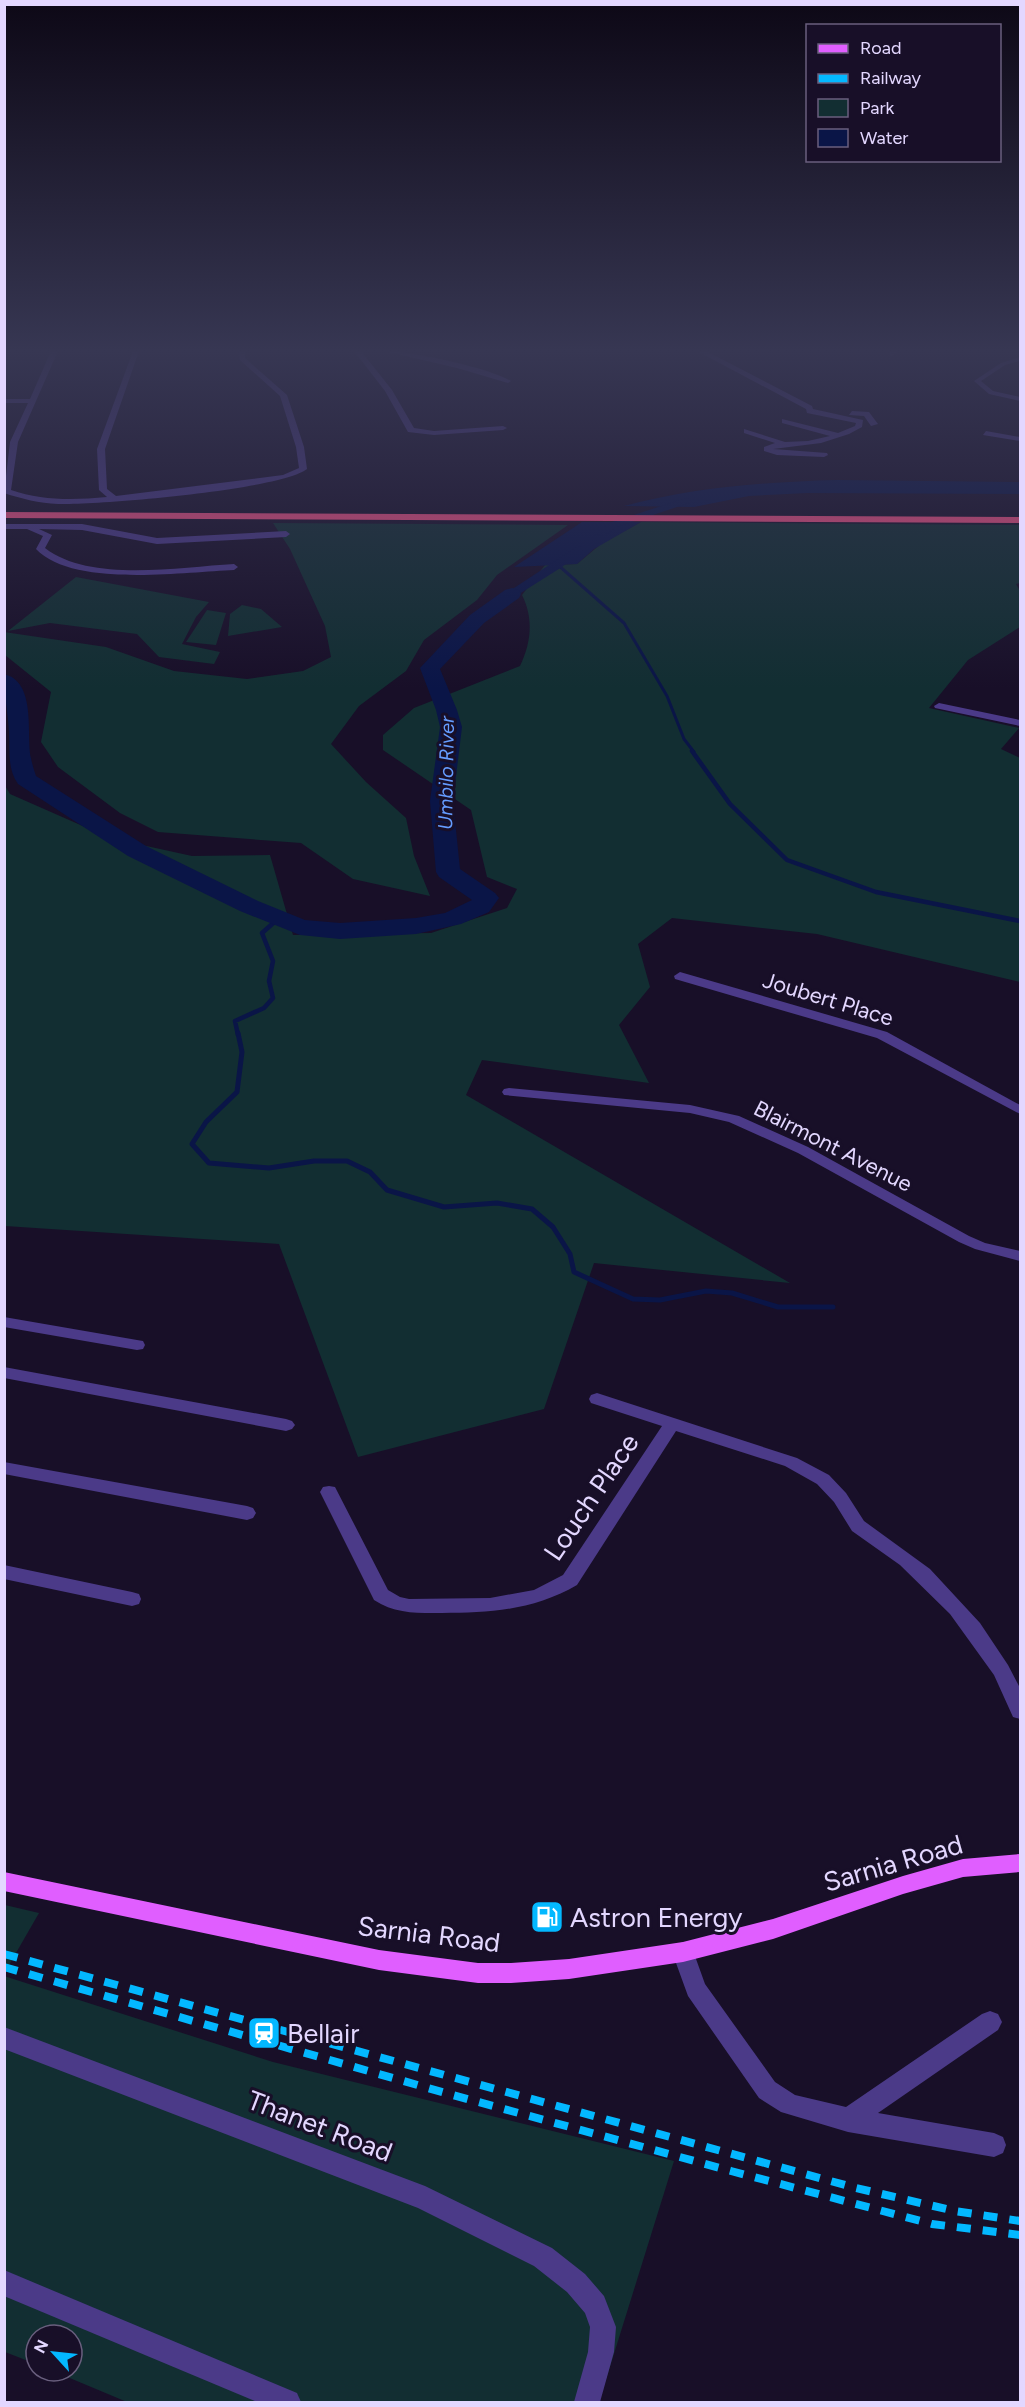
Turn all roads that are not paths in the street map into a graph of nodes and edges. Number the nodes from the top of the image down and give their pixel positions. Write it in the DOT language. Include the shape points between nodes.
graph roads {
  1 [pos="10,463"];
  2 [pos="102,463"];
  3 [pos="302,463"];
  4 [pos="7,481"];
  5 [pos="113,498"];
  6 [pos="4,507"];
  7 [pos="1020,512"];
  8 [pos="4,514"];
  9 [pos="1020,520"];
  10 [pos="4,526"];
  11 [pos="20,526"];
  12 [pos="286,534"];
  13 [pos="234,567"];
  14 [pos="939,706"];
  15 [pos="1020,723"];
  16 [pos="680,976"];
  17 [pos="509,1092"];
  18 [pos="1020,1110"];
  19 [pos="1020,1256"];
  20 [pos="4,1322"];
  21 [pos="137,1345"];
  22 [pos="4,1372"];
  23 [pos="597,1399"];
  24 [pos="672,1424"];
  25 [pos="286,1425"];
  26 [pos="4,1468"];
  27 [pos="329,1492"];
  28 [pos="248,1513"];
  29 [pos="4,1572"];
  30 [pos="132,1599"];
  31 [pos="1020,1711"];
  32 [pos="1020,1863"];
  33 [pos="4,1881"];
  34 [pos="683,1952"];
  35 [pos="990,2022"];
  36 [pos="4,2038"];
  37 [pos="848,2120"];
  38 [pos="994,2145"];
  39 [pos="4,2283"];
  40 [pos="288,2403"];
  41 [pos="587,2403"];
  1 -- 4 [label="street"];
  2 -- 5 [label="street" via="103,490"];
  3 -- 5 [label="street" via="298,473 285,477"];
  4 -- 5 [label="street" via="7,492 33,499"];
  6 -- 7 [label="highway"];
  8 -- 9 [label="highway"];
  10 -- 11 [label="street"];
  11 -- 12 [label="street" via="82,527 157,542"];
  11 -- 13 [label="street" via="46,534 40,552 75,566 149,572"];
  14 -- 15 [label="street"];
  16 -- 18 [label="street, Joubert Place" via="882,1035"];
  17 -- 19 [label="street, Blairmont Avenue" via="690,1109 734,1119 803,1150 964,1239"];
  20 -- 21 [label="street"];
  22 -- 25 [label="street"];
  23 -- 24 [label="street, Louch Place"];
  24 -- 27 [label="street, Louch Place" via="570,1581 556,1590 509,1604 411,1607 390,1602 381,1595"];
  24 -- 31 [label="street, Louch Place" via="819,1474 834,1488 857,1526 935,1584 995,1658"];
  26 -- 28 [label="street"];
  29 -- 30 [label="street"];
  32 -- 34 [label="main road, Sarnia Road" via="963,1868 773,1929"];
  33 -- 34 [label="main road, Sarnia Road" via="379,1960 450,1970 511,1973 568,1969"];
  34 -- 37 [label="street" via="696,1989 767,2090 789,2104"];
  35 -- 37 [label="street"];
  36 -- 41 [label="street, Thanet Road" via="425,2198 543,2257 576,2283 595,2305 603,2327"];
  37 -- 38 [label="street"];
  39 -- 40 [label="street"];
}
